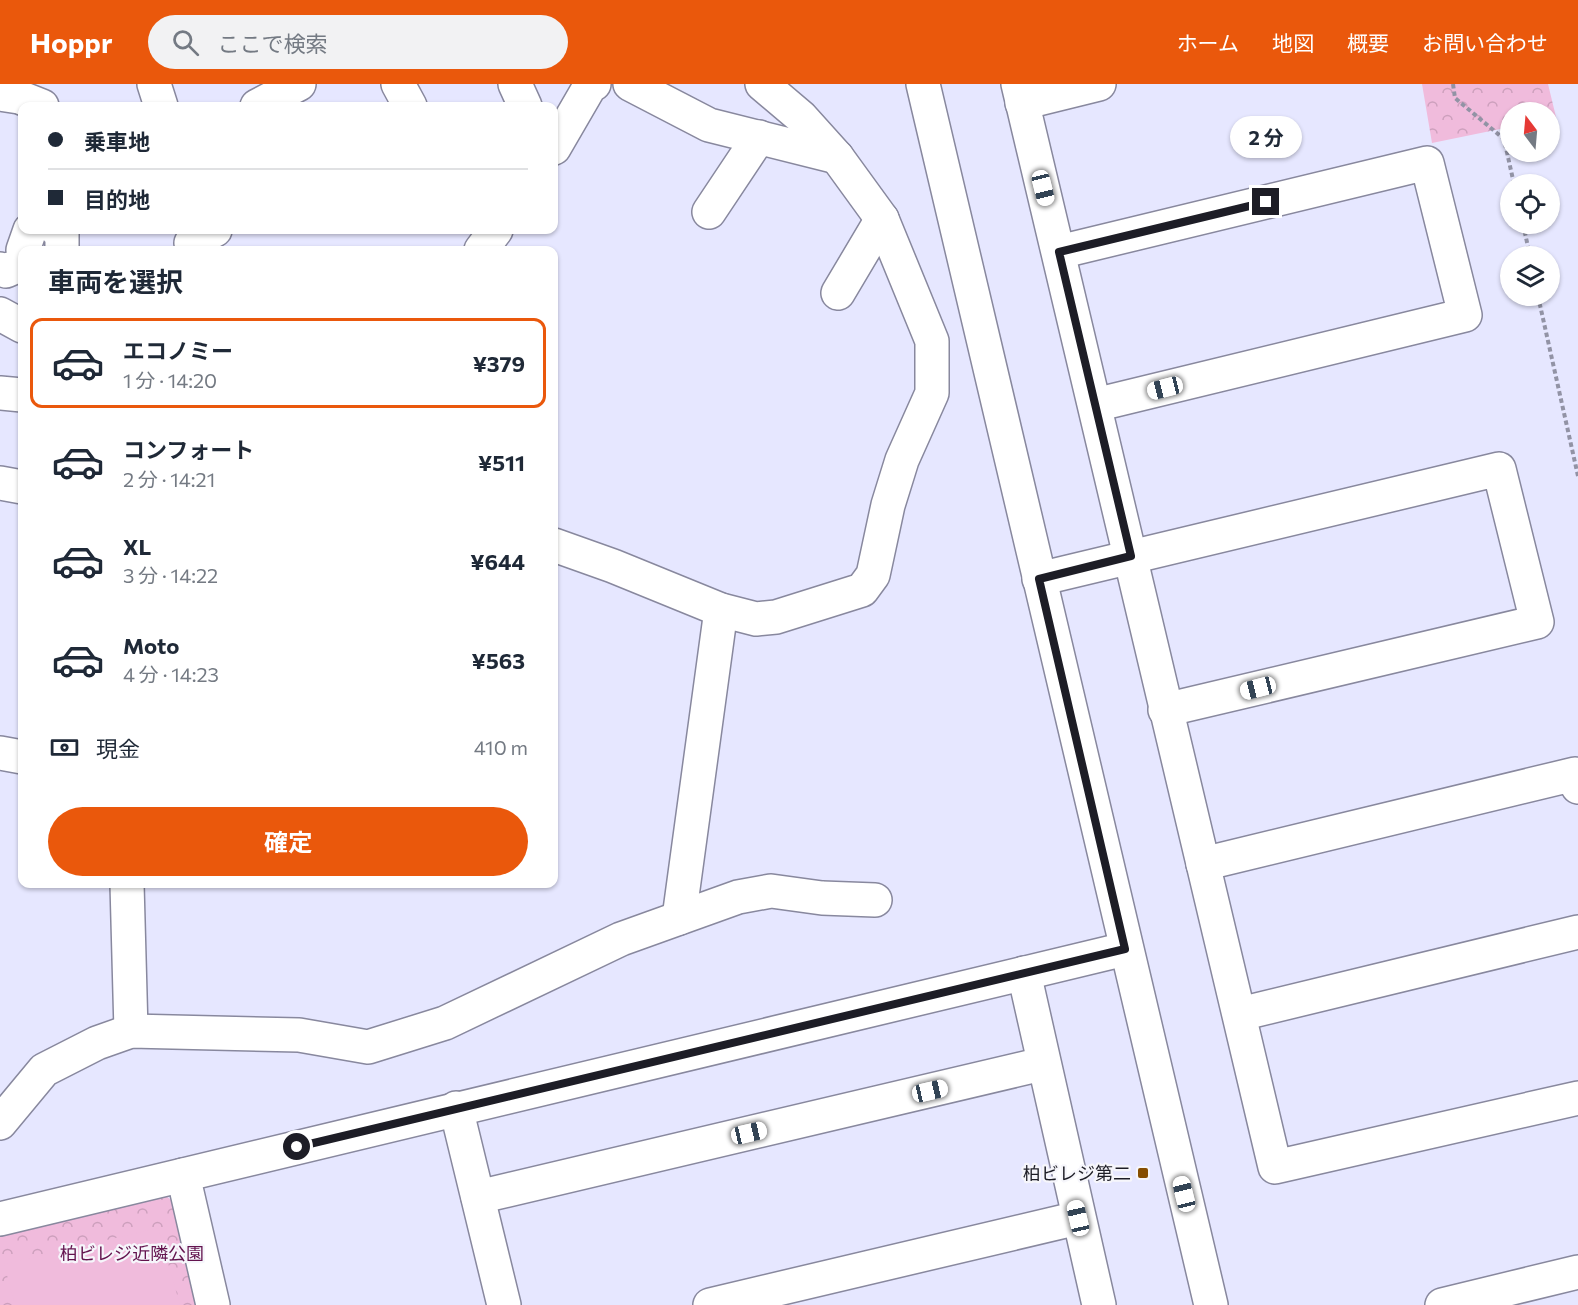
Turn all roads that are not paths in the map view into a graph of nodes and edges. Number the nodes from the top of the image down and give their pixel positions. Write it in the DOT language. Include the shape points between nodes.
graph roads {
  1 [pos="154,84"];
  2 [pos="299,84"];
  3 [pos="398,84"];
  4 [pos="515,84"];
  5 [pos="594,84"];
  6 [pos="630,84"];
  7 [pos="762,84"];
  8 [pos="923,84"];
  9 [pos="1099,84"];
  10 [pos="1020,93"];
  11 [pos="0,94"];
  12 [pos="32,102"];
  13 [pos="160,102"];
  14 [pos="265,102"];
  15 [pos="408,102"];
  16 [pos="523,102"];
  17 [pos="558,135"];
  18 [pos="759,137"];
  19 [pos="837,157"];
  20 [pos="709,212"];
  21 [pos="882,219"];
  22 [pos="1059,252"];
  23 [pos="18,266"];
  24 [pos="0,269"];
  25 [pos="838,293"];
  26 [pos="0,314"];
  27 [pos="18,325"];
  28 [pos="0,393"];
  29 [pos="18,395"];
  30 [pos="1095,405"];
  31 [pos="0,483"];
  32 [pos="18,486"];
  33 [pos="558,546"];
  34 [pos="1131,556"];
  35 [pos="1039,579"];
  36 [pos="721,610"];
  37 [pos="1166,710"];
  38 [pos="0,753"];
  39 [pos="18,756"];
  40 [pos="1578,787"];
  41 [pos="1203,864"];
  42 [pos="127,888"];
  43 [pos="875,900"];
  44 [pos="679,918"];
  45 [pos="1578,932"];
  46 [pos="1125,949"];
  47 [pos="1024,973"];
  48 [pos="1240,1014"];
  49 [pos="131,1031"];
  50 [pos="1042,1064"];
  51 [pos="1578,1098"];
  52 [pos="456,1108"];
  53 [pos="0,1123"];
  54 [pos="183,1175"];
  55 [pos="478,1197"];
  56 [pos="0,1218"];
  57 [pos="1078,1218"];
  58 [pos="1578,1272"];
  59 [pos="213,1305"];
  60 [pos="504,1305"];
  61 [pos="710,1305"];
  62 [pos="1099,1305"];
  63 [pos="1211,1305"];
  64 [pos="1442,1305"];
  1 -- 13 [label="street"];
  2 -- 14 [label="street"];
  3 -- 15 [label="street"];
  4 -- 16 [label="street"];
  5 -- 17 [label="street"];
  6 -- 18 [label="street" via="709,125"];
  7 -- 19 [label="street" via="801,117"];
  8 -- 35 [label="street"];
  9 -- 10 [label="street"];
  10 -- 22 [label="street"];
  11 -- 12 [label="street"];
  18 -- 19 [label="street"];
  18 -- 20 [label="street"];
  19 -- 21 [label="street"];
  21 -- 25 [label="street"];
  21 -- 36 [label="street" via="932,341 932,393 902,460 873,574 862,591 776,617 756,619"];
  22 -- 30 [label="street"];
  22 -- 30 [label="street" via="1427,163 1465,315"];
  23 -- 24 [label="street" via="6,271"];
  26 -- 27 [label="street"];
  28 -- 29 [label="street"];
  30 -- 34 [label="street"];
  31 -- 32 [label="street"];
  33 -- 36 [label="street"];
  34 -- 35 [label="street"];
  34 -- 37 [label="street"];
  34 -- 37 [label="street" via="1499,469 1537,621"];
  35 -- 46 [label="street"];
  36 -- 44 [label="street"];
  37 -- 41 [label="street"];
  38 -- 39 [label="street"];
  40 -- 41 [label="street" via="1575,774"];
  41 -- 48 [label="street"];
  42 -- 49 [label="street"];
  43 -- 44 [label="street" via="771,891 738,897"];
  44 -- 49 [label="street" via="621,939 445,1023 368,1047 298,1035"];
  45 -- 48 [label="street"];
  46 -- 47 [label="street"];
  46 -- 63 [label="street"];
  47 -- 50 [label="street"];
  47 -- 52 [label="street"];
  48 -- 51 [label="street" via="1275,1167"];
  49 -- 53 [label="street" via="44,1070"];
  50 -- 55 [label="street"];
  50 -- 57 [label="street"];
  52 -- 54 [label="street"];
  52 -- 55 [label="street"];
  54 -- 56 [label="street"];
  54 -- 59 [label="street"];
  55 -- 60 [label="street"];
  57 -- 61 [label="street"];
  57 -- 62 [label="street"];
  58 -- 64 [label="street"];
}
